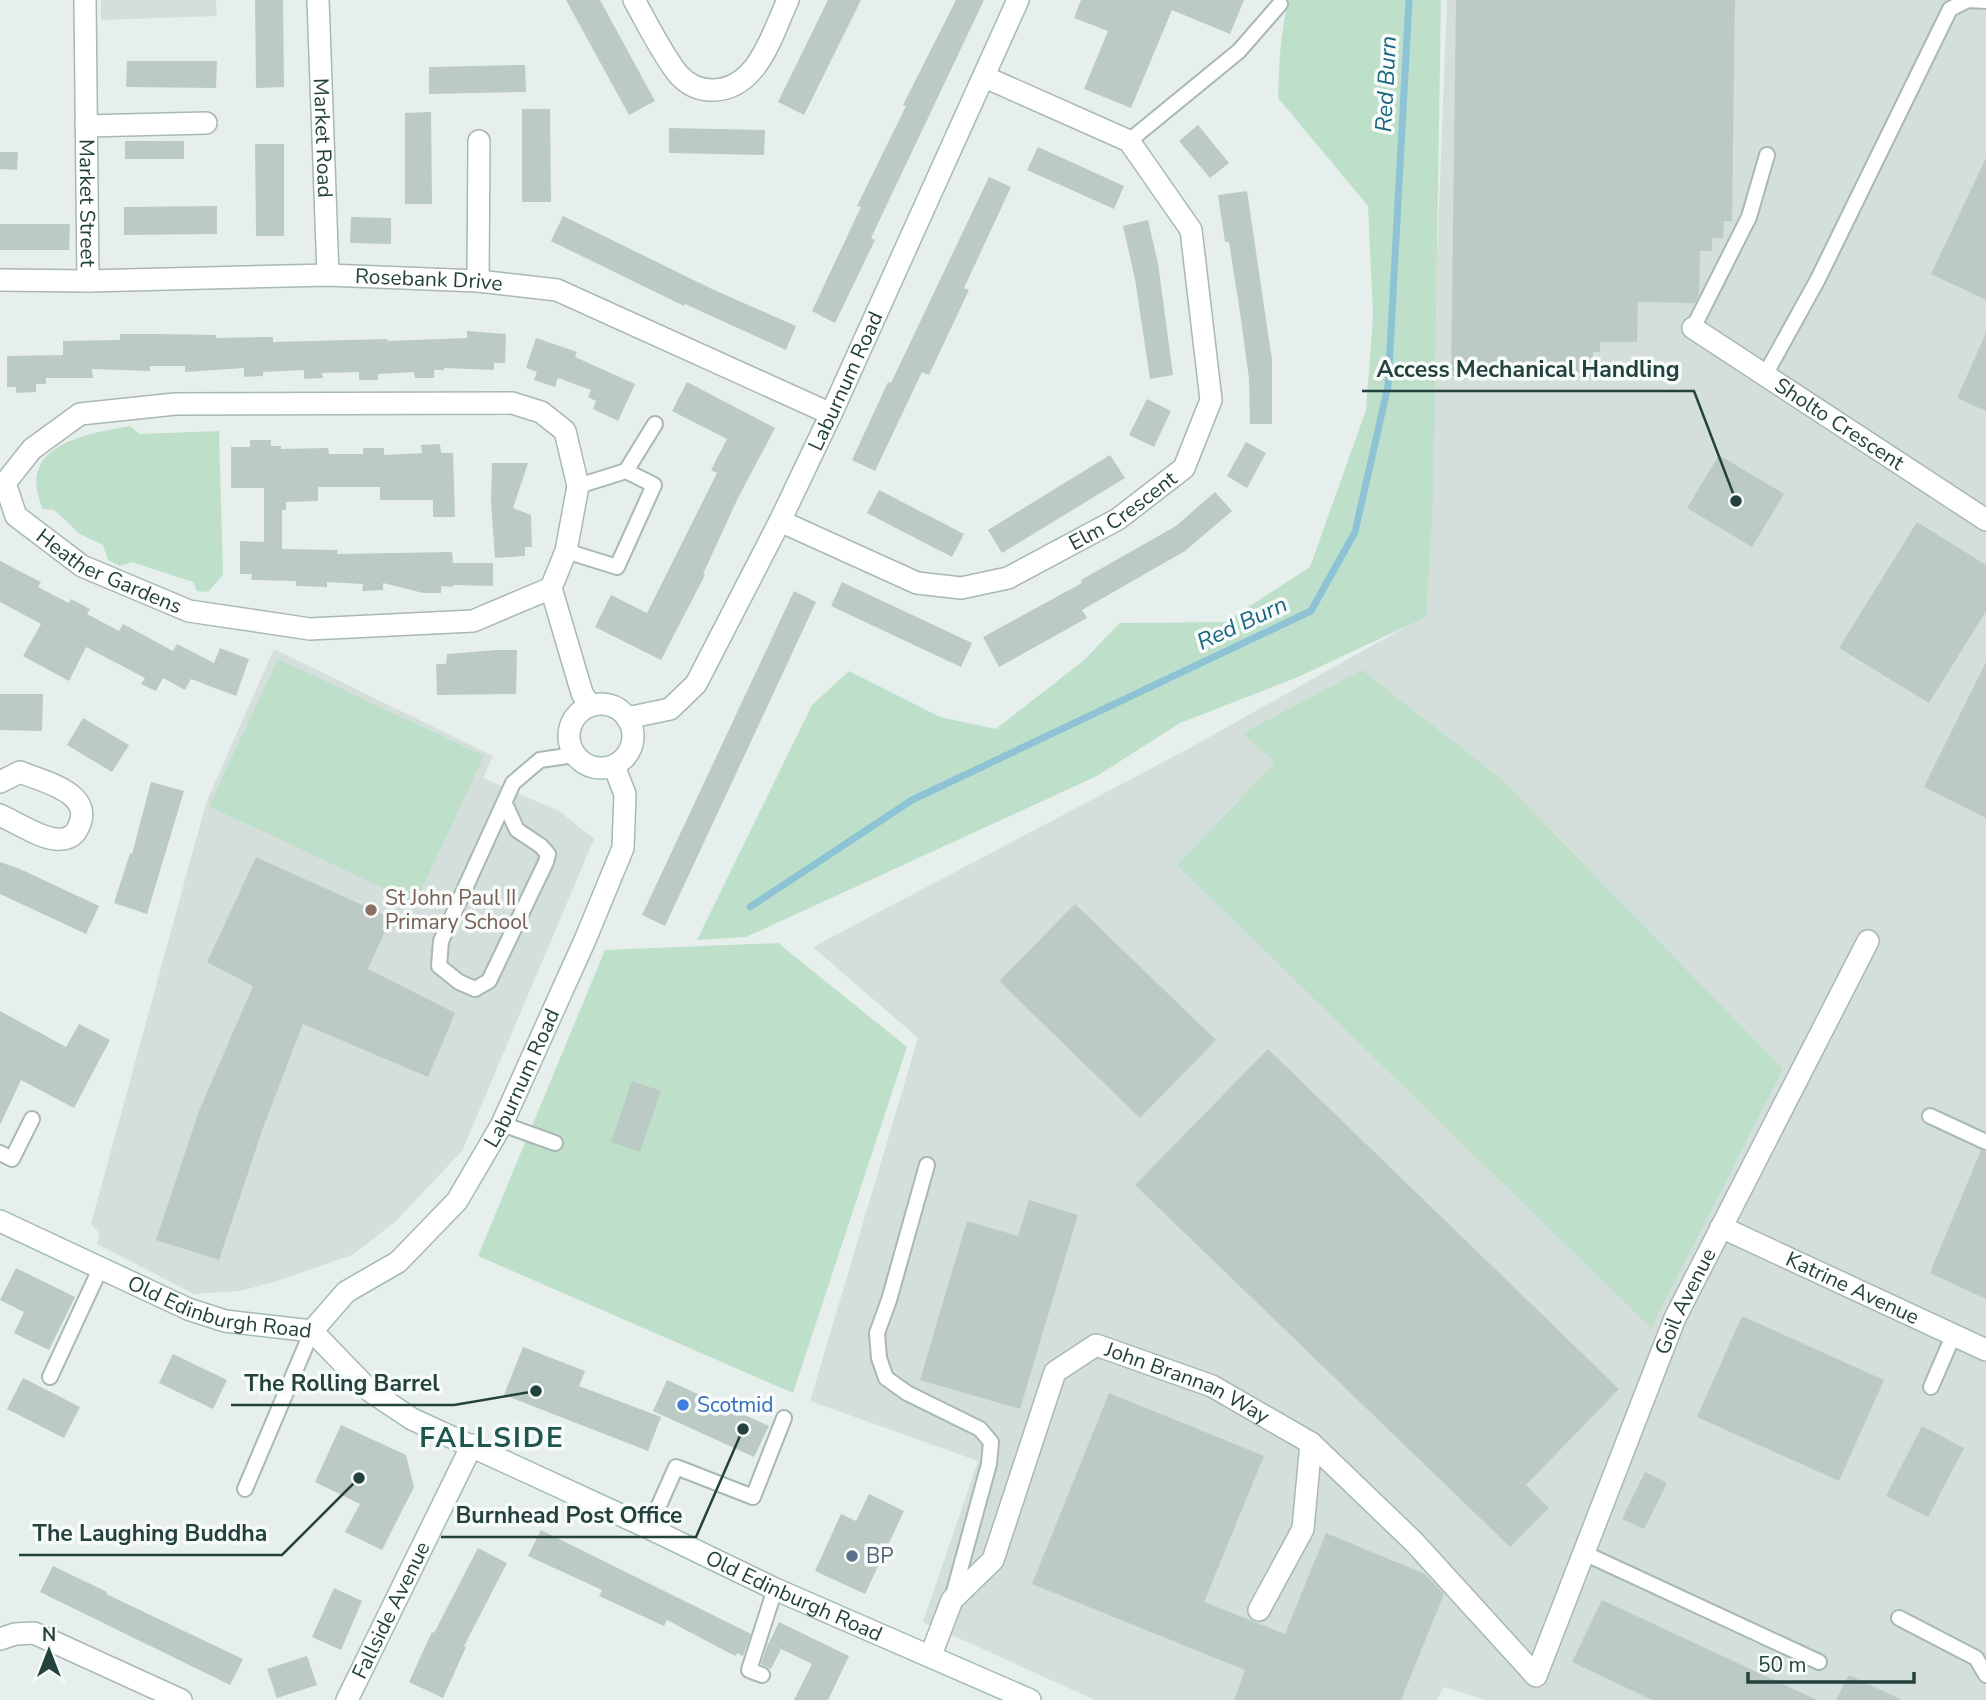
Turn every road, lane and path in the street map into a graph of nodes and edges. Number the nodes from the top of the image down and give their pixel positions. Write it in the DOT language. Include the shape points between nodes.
graph roads {
  1 [pos="85,0"];
  2 [pos="318,0"];
  3 [pos="634,0"];
  4 [pos="788,0"];
  5 [pos="1018,0"];
  6 [pos="1986,1"];
  7 [pos="1280,4"];
  8 [pos="985,77"];
  9 [pos="206,123"];
  10 [pos="86,126"];
  11 [pos="479,141"];
  12 [pos="1129,141"];
  13 [pos="1767,155"];
  14 [pos="328,275"];
  15 [pos="0,280"];
  16 [pos="88,281"];
  17 [pos="478,281"];
  18 [pos="1693,328"];
  19 [pos="1765,375"];
  20 [pos="831,414"];
  21 [pos="655,424"];
  22 [pos="626,471"];
  23 [pos="3,483"];
  24 [pos="578,486"];
  25 [pos="1986,520"];
  26 [pos="780,521"];
  27 [pos="566,551"];
  28 [pos="551,588"];
  29 [pos="590,706"];
  30 [pos="627,718"];
  31 [pos="574,755"];
  32 [pos="614,766"];
  33 [pos="0,782"];
  34 [pos="505,804"];
  35 [pos="0,815"];
  36 [pos="1868,941"];
  37 [pos="1930,1116"];
  38 [pos="32,1119"];
  39 [pos="502,1124"];
  40 [pos="1986,1142"];
  41 [pos="555,1143"];
  42 [pos="0,1153"];
  43 [pos="927,1165"];
  44 [pos="0,1221"];
  45 [pos="1720,1227"];
  46 [pos="100,1269"];
  47 [pos="312,1331"];
  48 [pos="1953,1336"];
  49 [pos="1986,1350"];
  50 [pos="50,1377"];
  51 [pos="1931,1387"];
  52 [pos="784,1418"];
  53 [pos="1311,1443"];
  54 [pos="472,1445"];
  55 [pos="245,1489"];
  56 [pos="649,1528"];
  57 [pos="1584,1553"];
  58 [pos="775,1589"];
  59 [pos="952,1600"];
  60 [pos="1259,1610"];
  61 [pos="1899,1618"];
  62 [pos="0,1639"];
  63 [pos="931,1655"];
  64 [pos="1819,1662"];
  65 [pos="762,1675"];
  66 [pos="1986,1675"];
  67 [pos="1536,1676"];
  68 [pos="1002,1694"];
  69 [pos="181,1700"];
  70 [pos="347,1700"];
  71 [pos="1030,1700"];
  1 -- 10 [label="street, Market Street"];
  2 -- 14 [label="street, Market Road"];
  3 -- 4 [label="street" via="678,74 691,86 707,90 737,85 753,71"];
  5 -- 8 [label="street, Laburnum Road"];
  6 -- 19 [label="lane" via="1968,0 1950,9 1818,279"];
  7 -- 12 [label="lane" via="1239,51"];
  8 -- 12 [label="street"];
  8 -- 20 [label="street, Laburnum Road"];
  9 -- 10 [label="street, Market Street"];
  10 -- 16 [label="street, Market Street"];
  11 -- 17 [label="street"];
  12 -- 26 [label="street, Elm Crescent" via="1191,230 1211,400 1184,468 1118,519 1008,578 961,588 917,583"];
  13 -- 18 [label="lane" via="1749,217"];
  14 -- 16 [label="street, Rosebank Drive"];
  14 -- 17 [label="street, Rosebank Drive"];
  15 -- 16 [label="street, Rosebank Drive"];
  17 -- 20 [label="street, Rosebank Drive" via="557,290"];
  18 -- 19 [label="street, Sholto Crescent"];
  19 -- 25 [label="street, Sholto Crescent"];
  20 -- 26 [label="street, Laburnum Road"];
  21 -- 22 [label="lane"];
  22 -- 24 [label="lane"];
  22 -- 27 [label="lane" via="654,485 617,567"];
  23 -- 24 [label="street, Heather Gardens" via="32,449 80,414 175,404 512,403 541,412 565,431"];
  23 -- 28 [label="street, Heather Gardens" via="16,516 82,566 189,611 310,629 473,621"];
  24 -- 27 [label="street, Heather Gardens"];
  26 -- 30 [label="street, Laburnum Road" via="696,684 670,709"];
  27 -- 28 [label="street, Heather Gardens"];
  28 -- 29 [label="street" via="582,693"];
  29 -- 30 [label="street" via="611,706"];
  29 -- 31 [label="street" via="574,717 570,726 569,746"];
  30 -- 32 [label="street" via="632,745"];
  31 -- 32 [label="street" via="596,769"];
  31 -- 34 [label="lane" via="540,760 513,783"];
  32 -- 39 [label="street, Laburnum Road" via="625,794 623,848"];
  33 -- 35 [label="street" via="20,772 61,788 77,798 83,811 75,834 65,839 52,839"];
  34 -- 34 [label="lane" via="517,830 548,854 489,981 475,989 439,966 441,941"];
  36 -- 45 [label="street, Goil Avenue"];
  37 -- 40 [label="lane"];
  38 -- 42 [label="lane" via="12,1158"];
  39 -- 41 [label="lane"];
  39 -- 47 [label="street, Laburnum Road" via="457,1201 398,1262 346,1292"];
  43 -- 59 [label="lane" via="877,1333 878,1358 887,1378 907,1393 980,1429 991,1442"];
  44 -- 46 [label="street, Old Edinburgh Road"];
  45 -- 48 [label="street, Katrine Avenue"];
  45 -- 57 [label="street, Goil Avenue" via="1675,1318"];
  46 -- 47 [label="street, Old Edinburgh Road" via="225,1321"];
  46 -- 50 [label="lane"];
  47 -- 54 [label="street, Old Edinburgh Road" via="370,1391 412,1419"];
  47 -- 55 [label="lane"];
  48 -- 49 [label="street, Katrine Avenue"];
  48 -- 51 [label="lane"];
  52 -- 56 [label="lane" via="753,1497 676,1467"];
  53 -- 59 [label="street, John Brannan Way" via="1212,1385 1096,1345 1055,1372 992,1560"];
  53 -- 60 [label="street" via="1304,1529"];
  53 -- 67 [label="street, John Brannan Way" via="1414,1542"];
  54 -- 56 [label="street, Old Edinburgh Road"];
  54 -- 70 [label="street, Fallside Avenue"];
  56 -- 58 [label="street, Old Edinburgh Road"];
  57 -- 64 [label="lane"];
  57 -- 67 [label="street, Goil Avenue"];
  58 -- 63 [label="street, Old Edinburgh Road"];
  58 -- 65 [label="lane" via="749,1670"];
  59 -- 63 [label="street, John Brannan Way"];
  61 -- 66 [label="lane" via="1976,1658"];
  62 -- 69 [label="street" via="34,1633"];
  63 -- 68 [label="street, Old Edinburgh Road"];
  68 -- 71 [label="street, Old Edinburgh Road"];
}
